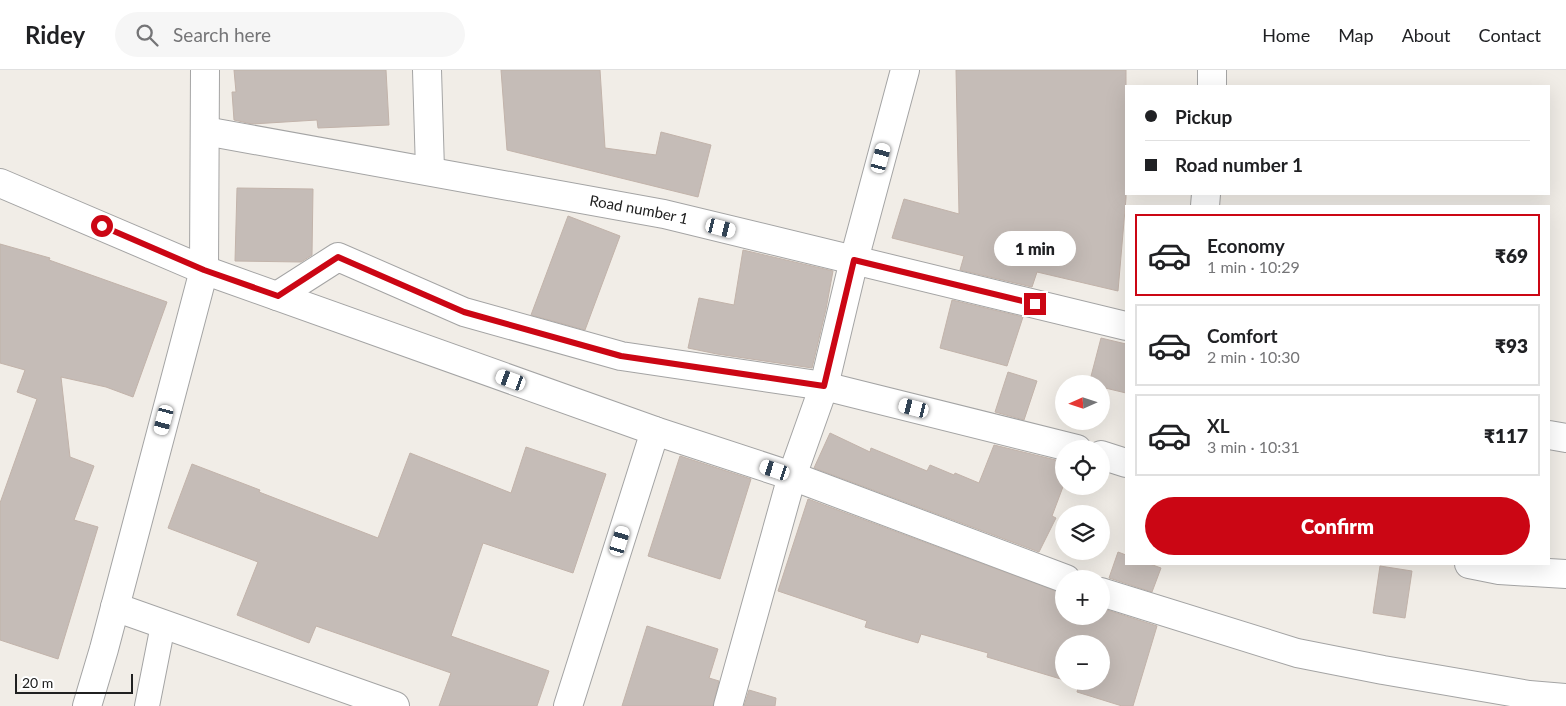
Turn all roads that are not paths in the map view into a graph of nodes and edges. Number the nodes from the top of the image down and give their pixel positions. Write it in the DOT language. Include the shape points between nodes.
graph roads {
  1 [pos="205,70"];
  2 [pos="427,70"];
  3 [pos="904,70"];
  4 [pos="1212,70"];
  5 [pos="1212,85"];
  6 [pos="205,130"];
  7 [pos="430,170"];
  8 [pos="0,183"];
  9 [pos="854,260"];
  10 [pos="204,270"];
  11 [pos="278,296"];
  12 [pos="1125,326"];
  13 [pos="824,386"];
  14 [pos="655,431"];
  15 [pos="1550,435"];
  16 [pos="1566,438"];
  17 [pos="1055,444"];
  18 [pos="1110,458"];
  19 [pos="1125,463"];
  20 [pos="792,476"];
  21 [pos="1474,565"];
  22 [pos="1566,574"];
  23 [pos="1055,575"];
  24 [pos="1110,595"];
  25 [pos="115,608"];
  26 [pos="164,625"];
  27 [pos="1566,698"];
  28 [pos="86,706"];
  29 [pos="147,706"];
  30 [pos="396,706"];
  31 [pos="568,706"];
  32 [pos="728,706"];
  1 -- 6 [label="street"];
  2 -- 7 [label="street"];
  3 -- 9 [label="street"];
  4 -- 5 [label="street"];
  6 -- 7 [label="street, Road number 1"];
  6 -- 10 [label="street"];
  7 -- 9 [label="street, Road number 1" via="664,214"];
  8 -- 10 [label="street"];
  9 -- 12 [label="street, Road number 1"];
  9 -- 13 [label="street"];
  10 -- 11 [label="street"];
  10 -- 25 [label="street"];
  11 -- 13 [label="street" via="338,257 464,312 621,356"];
  11 -- 14 [label="street"];
  13 -- 17 [label="street"];
  13 -- 20 [label="street"];
  14 -- 20 [label="street"];
  14 -- 31 [label="street"];
  15 -- 16 [label="street"];
  18 -- 19 [label="street"];
  20 -- 23 [label="street"];
  20 -- 32 [label="street"];
  21 -- 22 [label="street" via="1499,570"];
  24 -- 27 [label="street" via="1297,653 1383,670"];
  25 -- 26 [label="street"];
  25 -- 28 [label="street"];
  26 -- 29 [label="lane"];
  26 -- 30 [label="street"];
}
